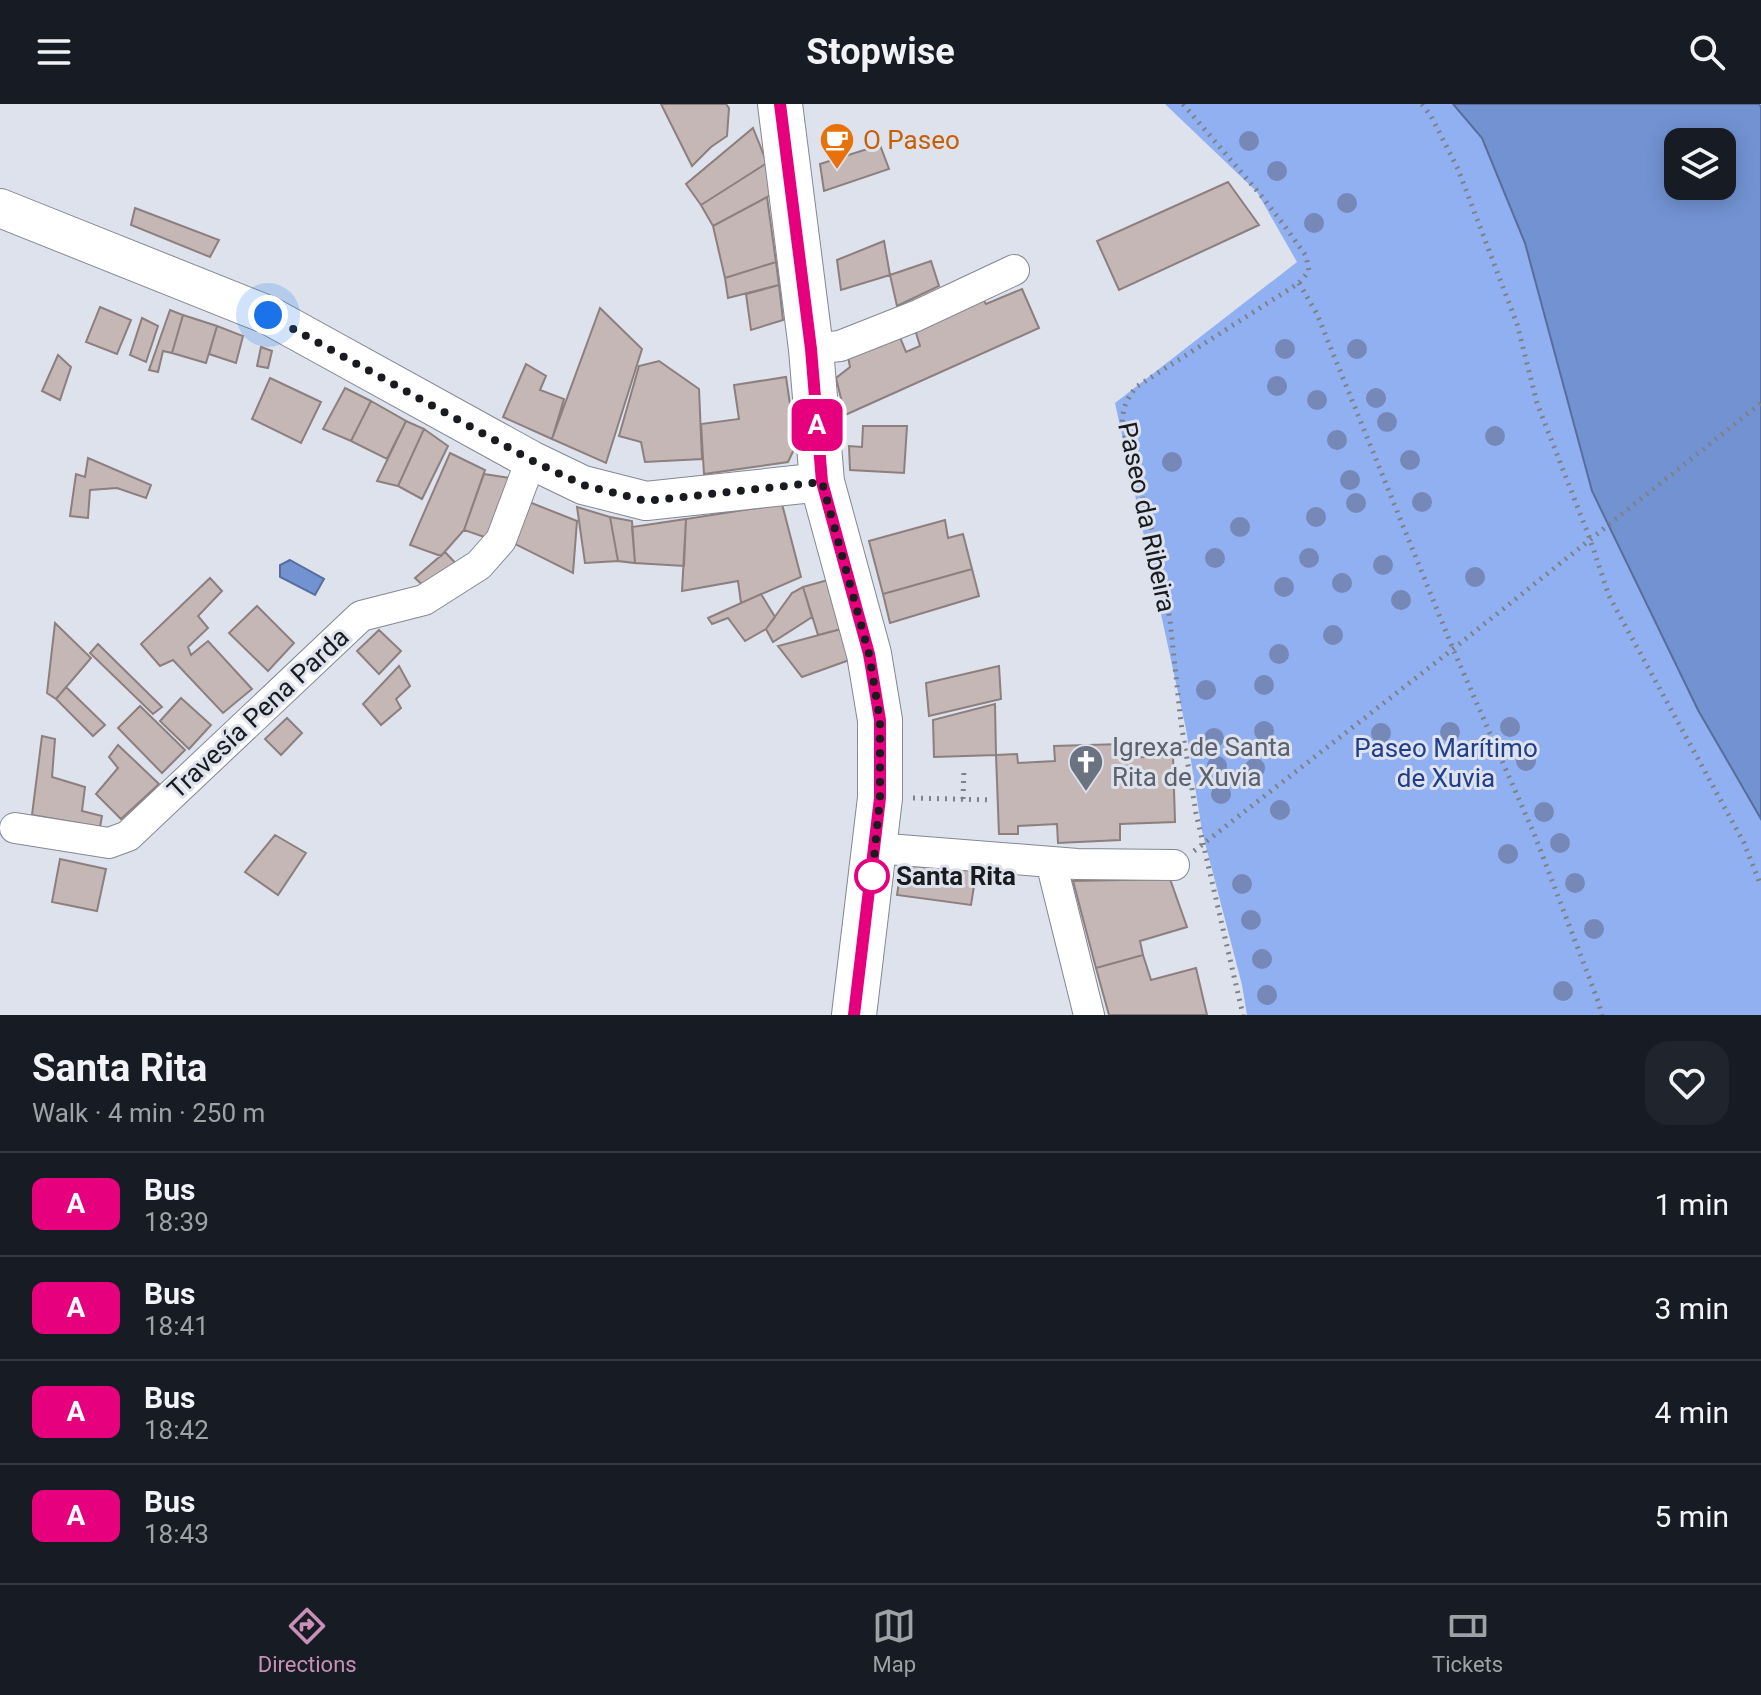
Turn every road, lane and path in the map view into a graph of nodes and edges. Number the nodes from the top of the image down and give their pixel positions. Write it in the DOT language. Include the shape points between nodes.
graph roads {
  1 [pos="1183,104"];
  2 [pos="1422,104"];
  3 [pos="773,110"];
  4 [pos="0,208"];
  5 [pos="1014,270"];
  6 [pos="1299,283"];
  7 [pos="811,349"];
  8 [pos="1761,403"];
  9 [pos="531,460"];
  10 [pos="822,482"];
  11 [pos="1590,539"];
  12 [pos="1453,649"];
  13 [pos="964,768"];
  14 [pos="880,798"];
  15 [pos="963,799"];
  16 [pos="992,800"];
  17 [pos="15,828"];
  18 [pos="1203,845"];
  19 [pos="875,848"];
  20 [pos="1051,862"];
  21 [pos="1174,865"];
  22 [pos="1761,886"];
  23 [pos="854,1015"];
  24 [pos="1089,1015"];
  25 [pos="1243,1015"];
  26 [pos="1602,1015"];
  1 -- 6 [label="path" via="1306,256 1309,271"];
  2 -- 11 [label="path" via="1458,169 1517,324 1537,403"];
  3 -- 7 [label="main road"];
  4 -- 9 [label="street" via="268,315"];
  5 -- 7 [label="street" via="840,346"];
  6 -- 12 [label="path" via="1317,314"];
  6 -- 18 [label="path, Paseo da Ribeira" via="1136,387 1123,411 1122,426 1156,545 1170,620 1181,723"];
  7 -- 10 [label="main road"];
  8 -- 11 [label="path"];
  9 -- 10 [label="street" via="583,485 646,501"];
  9 -- 17 [label="street, Travesía Pena Parda" via="501,540 479,565 424,600 361,616 128,836 109,843"];
  10 -- 14 [label="main road" via="869,654 880,720"];
  11 -- 12 [label="path"];
  11 -- 22 [label="path" via="1609,596 1744,843"];
  12 -- 18 [label="path"];
  12 -- 26 [label="path" via="1535,836"];
  13 -- 15 [label="path"];
  14 -- 15 [label="path"];
  14 -- 19 [label="main road"];
  15 -- 16 [label="path"];
  18 -- 25 [label="path, Paseo da Ribeira"];
  19 -- 20 [label="street"];
  19 -- 23 [label="main road"];
  20 -- 21 [label="street"];
  20 -- 24 [label="street"];
}
